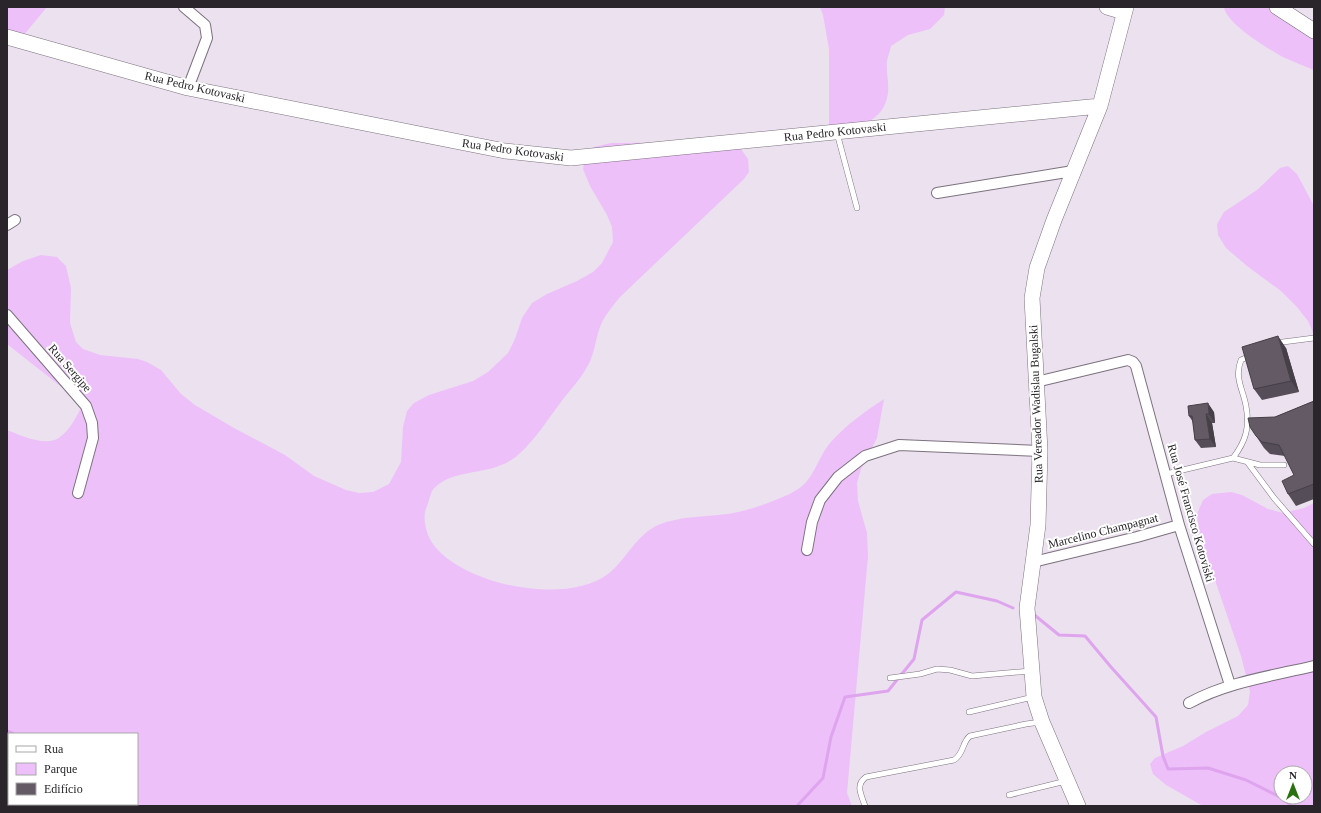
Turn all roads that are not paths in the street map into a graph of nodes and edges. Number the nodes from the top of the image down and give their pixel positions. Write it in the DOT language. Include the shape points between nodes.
graph roads {
  1 [pos="184,7"];
  2 [pos="1107,7"];
  3 [pos="1277,7"];
  4 [pos="1125,9"];
  5 [pos="1314,31"];
  6 [pos="7,37"];
  7 [pos="188,88"];
  8 [pos="1100,106"];
  9 [pos="836,132"];
  10 [pos="1073,171"];
  11 [pos="937,193"];
  12 [pos="857,208"];
  13 [pos="7,315"];
  14 [pos="1314,338"];
  15 [pos="1268,347"];
  16 [pos="1254,354"];
  17 [pos="1036,382"];
  18 [pos="1040,451"];
  19 [pos="1233,458"];
  20 [pos="1248,463"];
  21 [pos="1284,465"];
  22 [pos="1166,474"];
  23 [pos="78,493"];
  24 [pos="1180,525"];
  25 [pos="1314,544"];
  26 [pos="807,550"];
  27 [pos="1033,562"];
  28 [pos="1314,666"];
  29 [pos="1032,671"];
  30 [pos="890,678"];
  31 [pos="1230,685"];
  32 [pos="1034,697"];
  33 [pos="1188,702"];
  34 [pos="969,712"];
  35 [pos="1042,722"];
  36 [pos="1067,781"];
  37 [pos="1009,795"];
  38 [pos="865,806"];
  39 [pos="1078,806"];
  1 -- 7 [label="street" via="205,24 207,38"];
  2 -- 4 [label="street"];
  3 -- 5 [label="street"];
  4 -- 8 [label="street, Rua Vereador Wadislau Bugalski"];
  6 -- 7 [label="street, Rua Pedro Kotovaski"];
  7 -- 9 [label="street, Rua Pedro Kotovaski" via="505,151 571,158"];
  8 -- 9 [label="street, Rua Pedro Kotovaski"];
  8 -- 10 [label="street, Rua Vereador Wadislau Bugalski"];
  9 -- 12 [label="lane"];
  10 -- 11 [label="street"];
  10 -- 17 [label="street, Rua Vereador Wadislau Bugalski" via="1037,268 1032,298"];
  13 -- 23 [label="street, Rua Sergipe" via="86,406 92,423 93,438"];
  14 -- 15 [label="lane" via="1275,343"];
  16 -- 19 [label="lane" via="1241,360 1238,368 1248,425 1245,441"];
  17 -- 18 [label="street, Rua Vereador Wadislau Bugalski"];
  17 -- 22 [label="street, Rua José Francisco Kotoviski" via="1128,360 1133,362"];
  18 -- 26 [label="street" via="900,446 865,456 838,477 820,500 812,522"];
  18 -- 27 [label="street, Rua Vereador Wadislau Bugalski" via="1038,525"];
  19 -- 20 [label="lane"];
  19 -- 22 [label="lane"];
  20 -- 21 [label="lane"];
  20 -- 25 [label="lane"];
  22 -- 24 [label="street, Rua José Francisco Kotoviski"];
  24 -- 27 [label="street, Marcelino Champagnat"];
  24 -- 31 [label="street, Rua José Francisco Kotoviski"];
  27 -- 29 [label="street, Rua Vereador Wadislau Bugalski" via="1027,608"];
  28 -- 31 [label="street"];
  29 -- 30 [label="lane" via="972,676 937,669"];
  29 -- 32 [label="street, Rua Vereador Wadislau Bugalski"];
  31 -- 33 [label="street"];
  32 -- 34 [label="lane"];
  32 -- 35 [label="street, Rua Vereador Wadislau Bugalski"];
  35 -- 36 [label="street, Rua Vereador Wadislau Bugalski"];
  35 -- 38 [label="lane" via="970,736 959,757 954,760 866,777 859,785"];
  36 -- 37 [label="lane"];
  36 -- 39 [label="street, Rua Vereador Wadislau Bugalski"];
}
